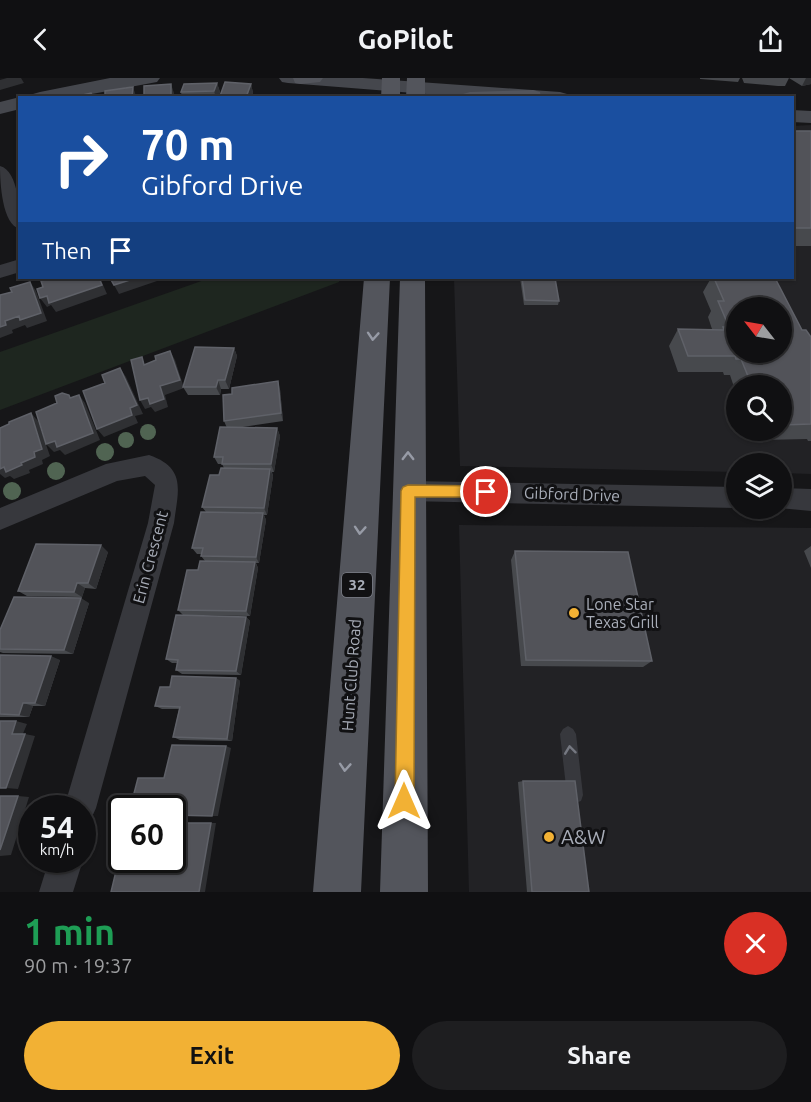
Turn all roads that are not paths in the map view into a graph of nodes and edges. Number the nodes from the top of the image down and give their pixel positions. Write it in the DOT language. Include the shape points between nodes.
graph roads {
  1 [pos="151,78"];
  2 [pos="301,78"];
  3 [pos="122,80"];
  4 [pos="390,86"];
  5 [pos="416,87"];
  6 [pos="49,96"];
  7 [pos="533,96"];
  8 [pos="18,104"];
  9 [pos="0,108"];
  10 [pos="794,116"];
  11 [pos="811,117"];
  12 [pos="0,171"];
  13 [pos="18,219"];
  14 [pos="18,267"];
  15 [pos="0,272"];
  16 [pos="377,279"];
  17 [pos="412,279"];
  18 [pos="408,491"];
  19 [pos="726,498"];
  20 [pos="792,499"];
  21 [pos="811,500"];
  22 [pos="0,519"];
  23 [pos="568,734"];
  24 [pos="84,795"];
  25 [pos="577,813"];
  26 [pos="62,873"];
  27 [pos="56,892"];
  28 [pos="337,892"];
  29 [pos="404,892"];
  1 -- 3 [label="street"];
  2 -- 4 [label="street"];
  3 -- 6 [label="street"];
  4 -- 5 [label="street"];
  5 -- 7 [label="street"];
  8 -- 9 [label="street"];
  10 -- 11 [label="street"];
  12 -- 13 [label="street"];
  14 -- 15 [label="street"];
  16 -- 28 [label="main road, Hunt Club Road / 32, one-way"];
  18 -- 17 [label="main road, one-way"];
  18 -- 19 [label="street, Gibford Drive"];
  18 -- 29 [label="main road"];
  20 -- 21 [label="street"];
  22 -- 24 [label="street, Erin Crescent" via="114,471 149,465 167,481 161,523"];
  25 -- 23 [label="lane, one-way"];
  26 -- 27 [label="street"];
}
